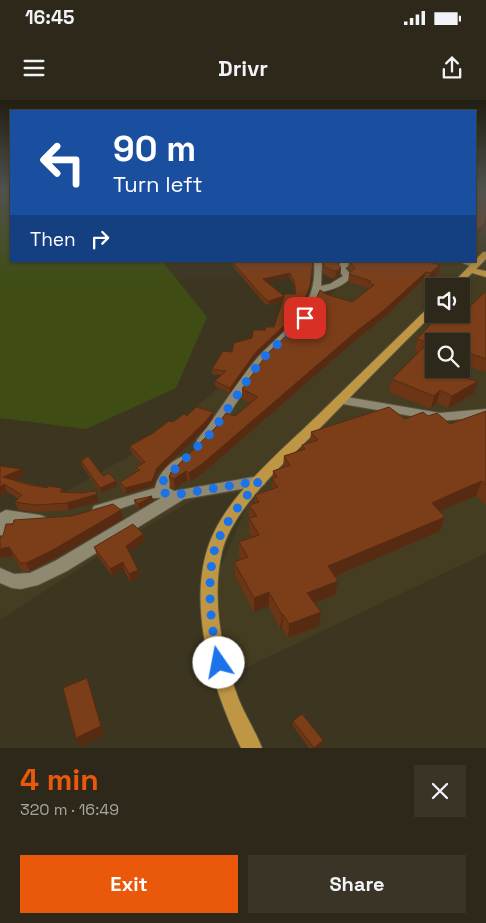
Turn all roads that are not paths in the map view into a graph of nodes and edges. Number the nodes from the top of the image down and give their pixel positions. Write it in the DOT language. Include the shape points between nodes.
graph roads {
  1 [pos="486,254"];
  2 [pos="318,262"];
  3 [pos="350,262"];
  4 [pos="464,262"];
  5 [pos="473,267"];
  6 [pos="486,274"];
  7 [pos="462,278"];
  8 [pos="316,289"];
  9 [pos="425,315"];
  10 [pos="341,400"];
  11 [pos="486,413"];
  12 [pos="259,481"];
  13 [pos="162,493"];
  14 [pos="180,494"];
  15 [pos="88,514"];
  16 [pos="56,520"];
  17 [pos="0,535"];
  18 [pos="0,574"];
  19 [pos="252,748"];
  1 -- 5 [label="main road"];
  2 -- 8 [label="street"];
  3 -- 8 [label="street" via="340,267 348,276 337,285"];
  4 -- 5 [label="street"];
  5 -- 6 [label="main road"];
  5 -- 7 [label="main road"];
  8 -- 13 [label="street" via="305,318 261,360 215,427 164,479"];
  9 -- 10 [label="main road"];
  10 -- 11 [label="street" via="440,417"];
  10 -- 12 [label="main road"];
  12 -- 14 [label="street"];
  12 -- 19 [label="main road" via="222,535 214,551 211,574 211,621 215,647 227,695"];
  13 -- 14 [label="street"];
  13 -- 15 [label="street"];
  14 -- 18 [label="street" via="32,580 12,581"];
  16 -- 17 [label="street" via="30,521 6,516"];
}
